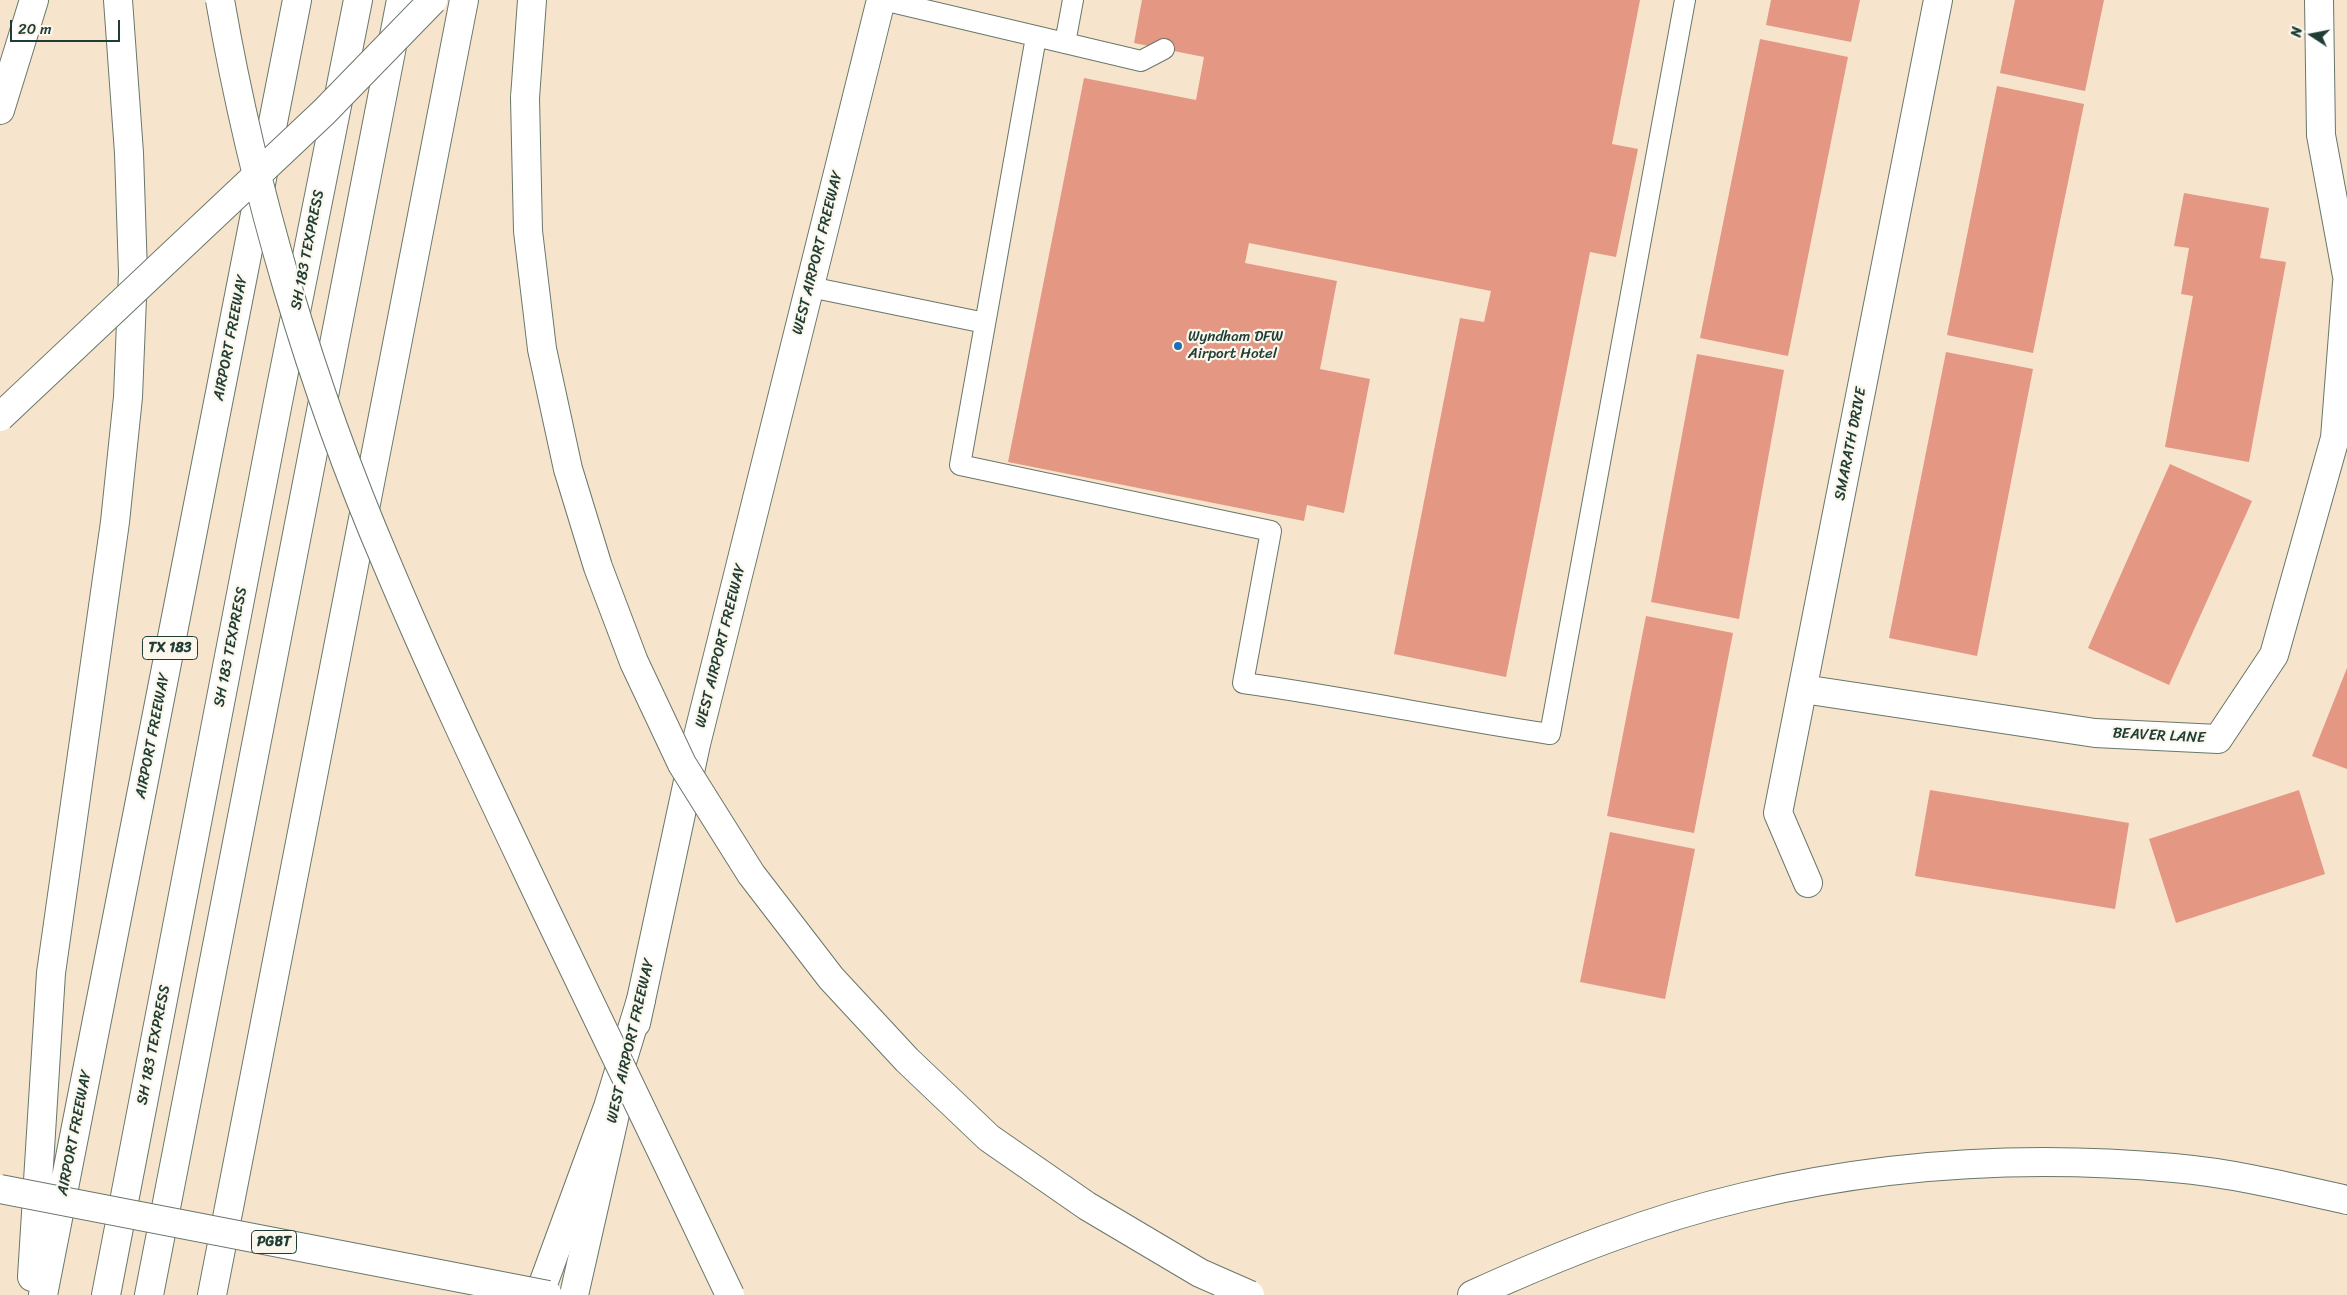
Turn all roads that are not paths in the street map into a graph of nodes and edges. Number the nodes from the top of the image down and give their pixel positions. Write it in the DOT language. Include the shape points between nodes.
graph roads {
  1 [pos="34,0"];
  2 [pos="118,0"];
  3 [pos="220,0"];
  4 [pos="297,0"];
  5 [pos="358,0"];
  6 [pos="401,0"];
  7 [pos="433,0"];
  8 [pos="464,0"];
  9 [pos="532,0"];
  10 [pos="882,0"];
  11 [pos="1073,0"];
  12 [pos="1685,0"];
  13 [pos="1938,0"];
  14 [pos="2319,0"];
  15 [pos="1036,37"];
  16 [pos="1065,42"];
  17 [pos="1164,49"];
  18 [pos="0,110"];
  19 [pos="2347,276"];
  20 [pos="2347,283"];
  21 [pos="810,287"];
  22 [pos="985,323"];
  23 [pos="0,417"];
  24 [pos="1803,689"];
  25 [pos="1808,883"];
  26 [pos="641,1000"];
  27 [pos="0,1189"];
  28 [pos="2347,1200"];
  29 [pos="31,1295"];
  30 [pos="43,1295"];
  31 [pos="106,1295"];
  32 [pos="150,1295"];
  33 [pos="212,1295"];
  34 [pos="539,1295"];
  35 [pos="548,1295"];
  36 [pos="574,1295"];
  37 [pos="730,1295"];
  38 [pos="1250,1295"];
  39 [pos="1472,1295"];
  1 -- 18 [label="main road"];
  2 -- 29 [label="main road" via="129,153 133,273 128,397 115,522 51,973"];
  3 -- 37 [label="main road, bridge" via="233,74 297,320 386,563 504,823"];
  4 -- 30 [label="main road, AIRPORT FREEWAY / TX 183"];
  5 -- 31 [label="main road, SH 183 TEXPRESS"];
  6 -- 32 [label="main road"];
  7 -- 23 [label="main road, bridge" via="324,112"];
  8 -- 33 [label="main road"];
  9 -- 38 [label="main road, bridge" via="525,98 529,241 542,350 568,469 598,567 631,654 682,764 751,874 831,978 907,1060 989,1138 1087,1206 1200,1273"];
  10 -- 15 [label="lane"];
  10 -- 21 [label="main road, WEST AIRPORT FREEWAY"];
  11 -- 16 [label="lane"];
  12 -- 22 [label="lane" via="1550,734 1243,683 1271,531 960,465"];
  13 -- 24 [label="main road, SMARATH DRIVE"];
  14 -- 19 [label="main road" via="2321,135"];
  15 -- 16 [label="lane"];
  15 -- 22 [label="lane"];
  16 -- 17 [label="lane" via="1141,61"];
  20 -- 24 [label="main road, BEAVER LANE" via="2335,438 2274,655 2218,739 2095,733"];
  21 -- 22 [label="lane"];
  21 -- 26 [label="main road, WEST AIRPORT FREEWAY" via="696,744"];
  24 -- 25 [label="main road, SMARATH DRIVE" via="1778,813"];
  26 -- 34 [label="main road" via="608,1107"];
  26 -- 36 [label="main road, WEST AIRPORT FREEWAY"];
  27 -- 35 [label="main road, PGBT, bridge"];
  28 -- 39 [label="main road" via="2273,1183 2176,1168 1996,1161 1905,1169 1825,1180 1734,1200 1596,1243"];
}
